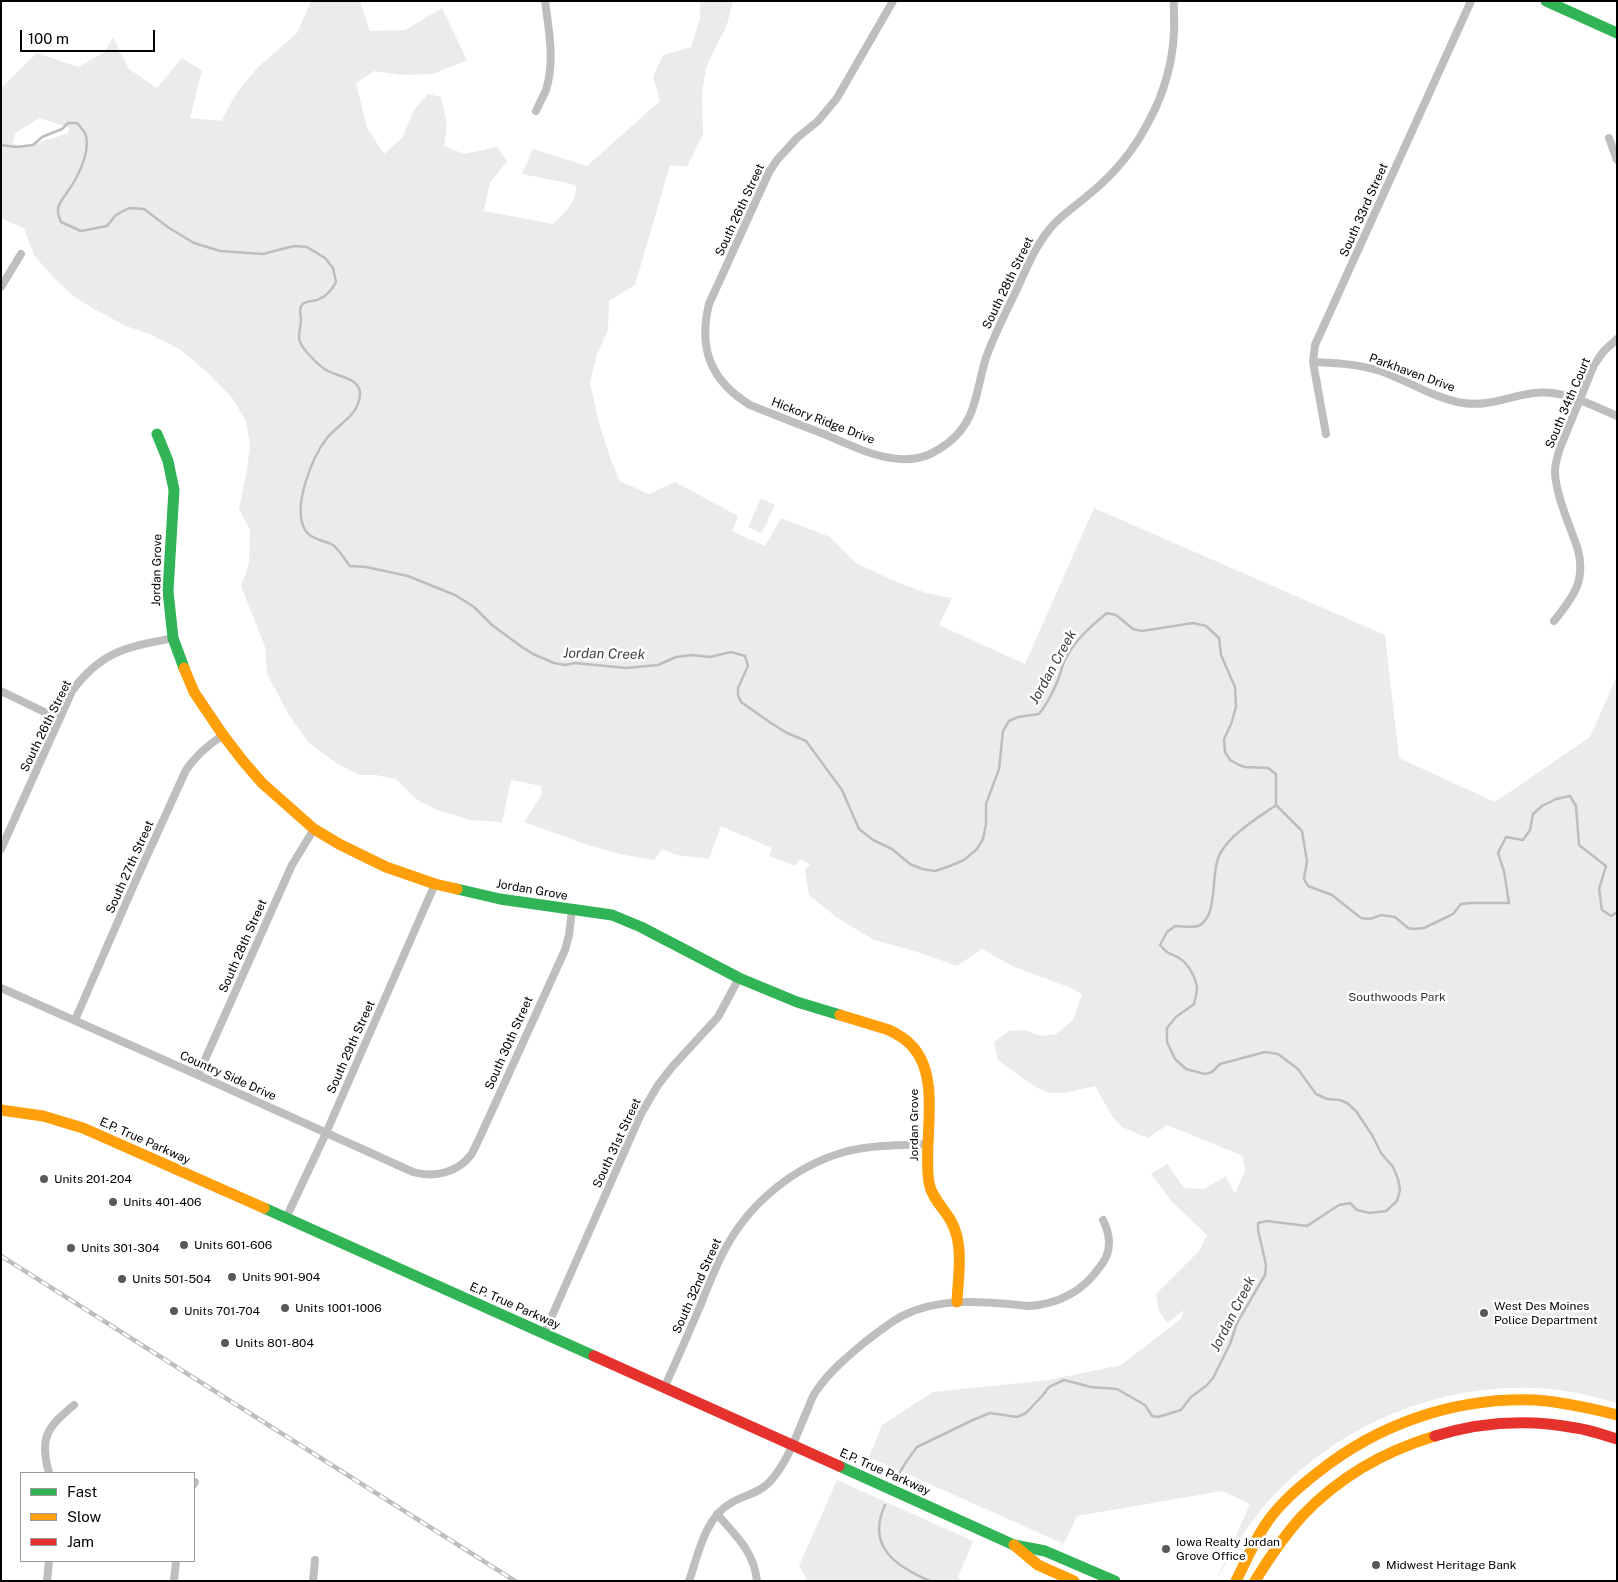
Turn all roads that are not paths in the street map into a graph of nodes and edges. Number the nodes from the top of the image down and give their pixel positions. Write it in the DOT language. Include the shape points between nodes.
graph roads {
  1 [pos="545,1"];
  2 [pos="892,1"];
  3 [pos="1174,1"];
  4 [pos="1471,1"];
  5 [pos="1546,1"];
  6 [pos="1617,33"];
  7 [pos="536,111"];
  8 [pos="1609,138"];
  9 [pos="1617,160"];
  10 [pos="21,254"];
  11 [pos="1,287"];
  12 [pos="1617,338"];
  13 [pos="706,344"];
  14 [pos="1313,362"];
  15 [pos="1579,401"];
  16 [pos="1617,416"];
  17 [pos="157,434"];
  18 [pos="958,434"];
  19 [pos="1326,434"];
  20 [pos="1554,621"];
  21 [pos="173,638"];
  22 [pos="1,692"];
  23 [pos="59,719"];
  24 [pos="223,735"];
  25 [pos="314,829"];
  26 [pos="2,845"];
  27 [pos="434,884"];
  28 [pos="572,910"];
  29 [pos="739,978"];
  30 [pos="1,988"];
  31 [pos="75,1020"];
  32 [pos="198,1075"];
  33 [pos="1,1110"];
  34 [pos="326,1133"];
  35 [pos="928,1144"];
  36 [pos="446,1172"];
  37 [pos="286,1218"];
  38 [pos="1103,1220"];
  39 [pos="957,1302"];
  40 [pos="544,1334"];
  41 [pos="664,1388"];
  42 [pos="74,1405"];
  43 [pos="1617,1415"];
  44 [pos="1617,1439"];
  45 [pos="792,1446"];
  46 [pos="50,1472"];
  47 [pos="717,1514"];
  48 [pos="1012,1544"];
  49 [pos="315,1560"];
  50 [pos="49,1562"];
  51 [pos="176,1562"];
  52 [pos="47,1581"];
  53 [pos="174,1581"];
  54 [pos="313,1581"];
  55 [pos="689,1581"];
  56 [pos="757,1581"];
  57 [pos="1074,1581"];
  58 [pos="1115,1581"];
  59 [pos="1236,1581"];
  60 [pos="1255,1581"];
  1 -- 7 [label="street" via="551,60 545,91"];
  2 -- 13 [label="street, South 26th Street" via="837,98 790,145 769,172 709,304 705,321"];
  3 -- 18 [label="street, South 28th Street" via="1172,50 1151,118 1120,165 1054,224 1035,250 986,356 974,408"];
  4 -- 14 [label="street, South 33rd Street" via="1315,345"];
  5 -- 6 [label="main road"];
  8 -- 9 [label="street"];
  10 -- 11 [label="street"];
  12 -- 15 [label="street, South 34th Court" via="1594,365"];
  13 -- 18 [label="street, Hickory Ridge Drive" via="714,370 736,396 750,405 873,453 895,459 919,458 940,449"];
  14 -- 15 [label="street, Parkhaven Drive" via="1360,366 1462,403 1493,403 1545,392 1556,392"];
  14 -- 19 [label="street, South 33rd Street"];
  15 -- 16 [label="street, Parkhaven Drive"];
  15 -- 20 [label="street, South 34th Court" via="1556,459 1555,471 1559,494 1581,561 1581,572 1575,594"];
  17 -- 21 [label="main road, Jordan Grove" via="167,454 174,490 168,591"];
  21 -- 23 [label="street, South 26th Street" via="114,652 97,664 83,675"];
  21 -- 24 [label="main road, Jordan Grove" via="194,692"];
  22 -- 23 [label="street"];
  23 -- 26 [label="street, South 26th Street"];
  24 -- 25 [label="main road, Jordan Grove" via="262,783"];
  24 -- 31 [label="street, South 27th Street" via="203,749 186,770"];
  25 -- 27 [label="main road, Jordan Grove" via="386,867"];
  25 -- 32 [label="street, South 28th Street" via="292,865"];
  27 -- 28 [label="main road, Jordan Grove" via="500,899"];
  27 -- 34 [label="street, South 29th Street"];
  28 -- 29 [label="main road, Jordan Grove" via="612,915"];
  28 -- 36 [label="street, South 30th Street" via="565,950 480,1137 471,1155 456,1169"];
  29 -- 35 [label="main road, Jordan Grove" via="797,1002 889,1030 914,1048 922,1061 928,1085"];
  29 -- 40 [label="street, South 31st Street" via="718,1017 658,1085 641,1114"];
  30 -- 31 [label="street, Country Side Drive"];
  31 -- 32 [label="street, Country Side Drive"];
  32 -- 34 [label="street, Country Side Drive"];
  33 -- 37 [label="main road, E.P. True Parkway" via="71,1123"];
  34 -- 36 [label="street, Country Side Drive" via="425,1176"];
  34 -- 37 [label="street, South 29th Street"];
  35 -- 39 [label="main road, Jordan Grove" via="930,1186 952,1223 958,1241"];
  35 -- 41 [label="street, South 32nd Street" via="874,1146 848,1151 792,1176 760,1202 723,1252"];
  37 -- 40 [label="main road, E.P. True Parkway"];
  38 -- 39 [label="street" via="1109,1233 1106,1257 1086,1284 1064,1298 1038,1306"];
  39 -- 45 [label="street" via="929,1306 904,1315 858,1348 816,1391"];
  40 -- 41 [label="main road, E.P. True Parkway"];
  41 -- 45 [label="main road, E.P. True Parkway"];
  42 -- 46 [label="street" via="49,1429 45,1441"];
  43 -- 59 [label="main road" via="1548,1401 1495,1401 1429,1413 1372,1435 1324,1466 1290,1496 1268,1521"];
  44 -- 60 [label="main road" via="1568,1426 1514,1423 1458,1429 1408,1444 1360,1469 1321,1498 1283,1538"];
  45 -- 47 [label="street" via="779,1470 763,1488 732,1502"];
  45 -- 48 [label="main road, E.P. True Parkway"];
  47 -- 55 [label="street" via="707,1530"];
  47 -- 56 [label="street" via="746,1548 756,1568"];
  48 -- 57 [label="main road" via="1038,1565"];
  48 -- 58 [label="main road" via="1045,1551"];
  49 -- 54 [label="street"];
  50 -- 52 [label="street"];
  51 -- 53 [label="street"];
}
